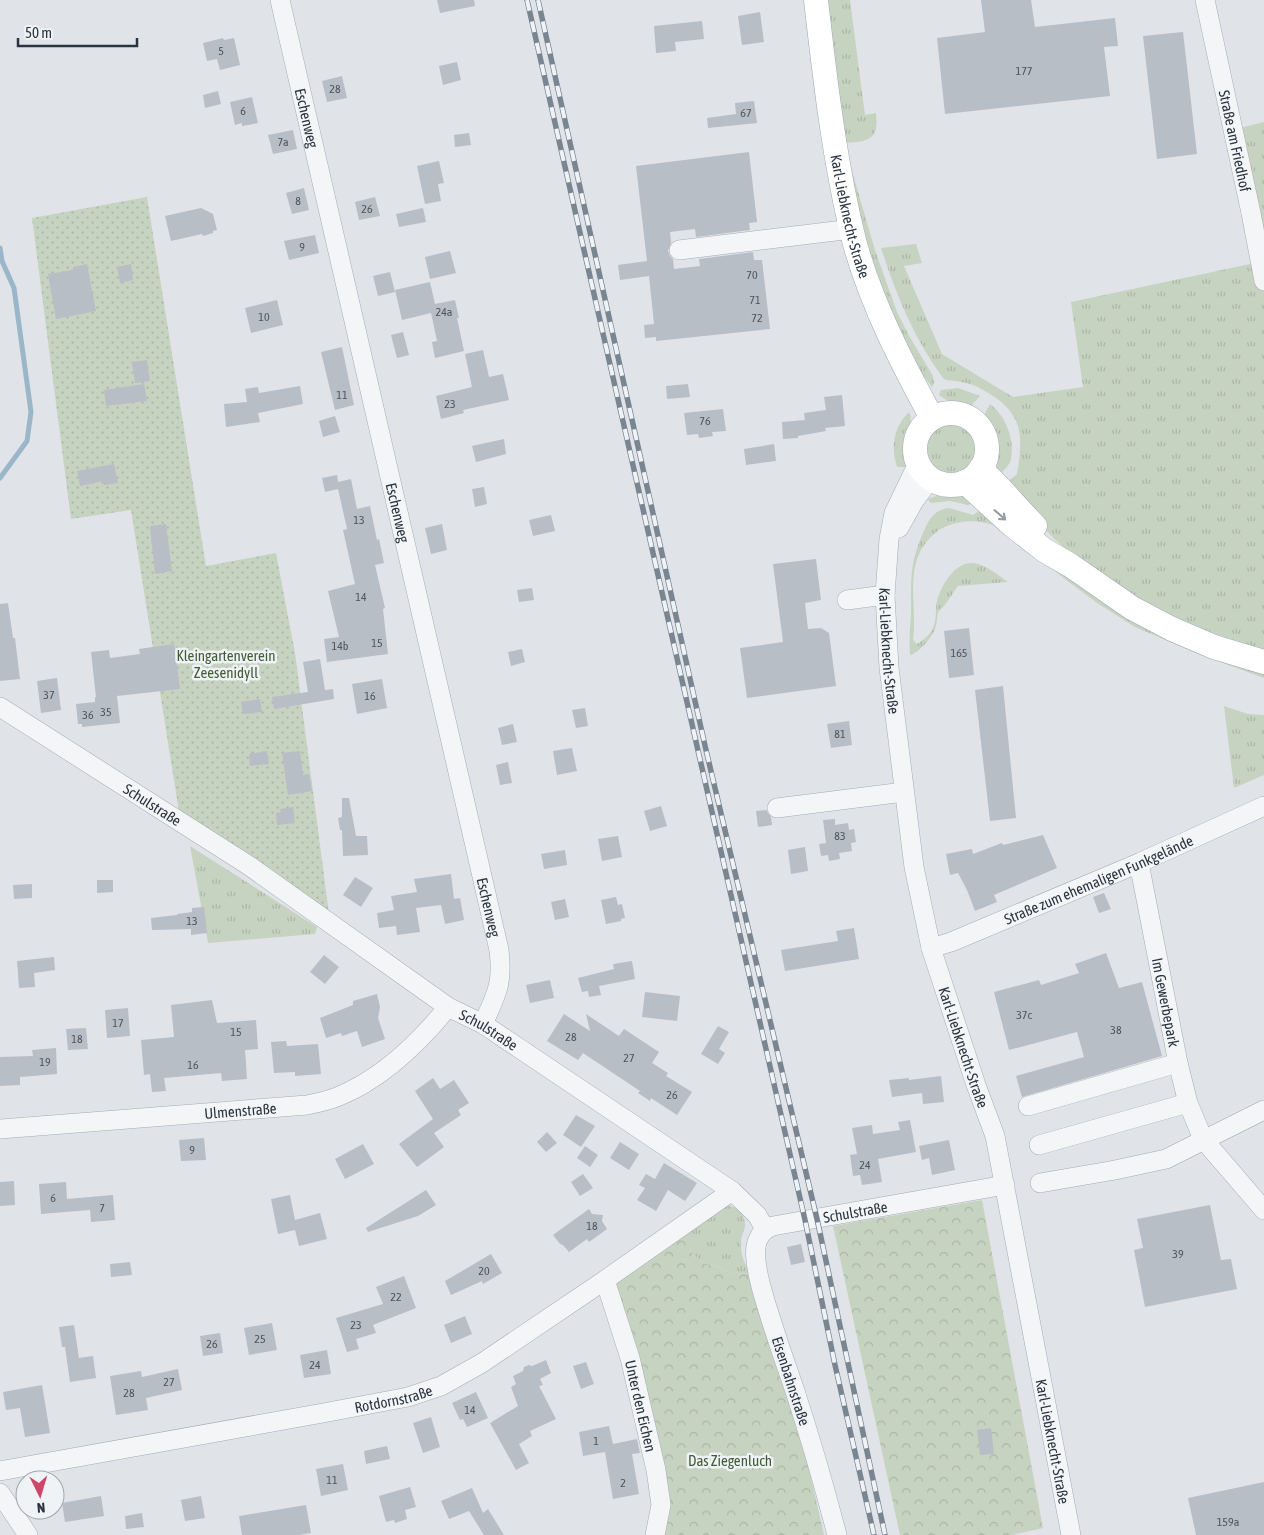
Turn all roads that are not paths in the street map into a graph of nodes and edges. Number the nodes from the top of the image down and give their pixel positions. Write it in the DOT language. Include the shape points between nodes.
graph roads {
  1 [pos="280,0"];
  2 [pos="816,0"];
  3 [pos="1205,0"];
  4 [pos="852,229"];
  5 [pos="679,250"];
  6 [pos="1264,281"];
  7 [pos="932,418"];
  8 [pos="924,470"];
  9 [pos="972,475"];
  10 [pos="885,594"];
  11 [pos="847,600"];
  12 [pos="1264,662"];
  13 [pos="0,707"];
  14 [pos="904,792"];
  15 [pos="1264,806"];
  16 [pos="777,808"];
  17 [pos="1139,863"];
  18 [pos="931,948"];
  19 [pos="448,1006"];
  20 [pos="483,1024"];
  21 [pos="1178,1063"];
  22 [pos="1188,1103"];
  23 [pos="1028,1106"];
  24 [pos="1264,1110"];
  25 [pos="0,1129"];
  26 [pos="1204,1139"];
  27 [pos="1038,1145"];
  28 [pos="1040,1182"];
  29 [pos="1005,1185"];
  30 [pos="732,1191"];
  31 [pos="1264,1210"];
  32 [pos="765,1229"];
  33 [pos="605,1280"];
  34 [pos="0,1471"];
  35 [pos="0,1493"];
  36 [pos="28,1535"];
  37 [pos="655,1535"];
  38 [pos="837,1535"];
  39 [pos="1071,1535"];
  1 -- 20 [label="street, Eschenweg" via="499,950 501,971 498,990"];
  2 -- 4 [label="main road, Karl-Liebknecht-Straße" via="836,155"];
  3 -- 6 [label="street, Straße am Friedhof"];
  4 -- 5 [label="street"];
  4 -- 7 [label="main road, Karl-Liebknecht-Straße" via="881,318"];
  7 -- 8 [label="main road" via="918,433 915,443 915,453"];
  7 -- 9 [label="main road" via="952,413 963,415 980,428 987,448 985,459"];
  8 -- 9 [label="main road" via="947,484"];
  8 -- 10 [label="street, Karl-Liebknecht-Straße" via="894,513"];
  9 -- 12 [label="main road" via="1012,526 1132,608 1172,629"];
  10 -- 11 [label="street"];
  10 -- 14 [label="street, Karl-Liebknecht-Straße" via="889,668"];
  13 -- 19 [label="street, Schulstraße" via="248,865"];
  14 -- 16 [label="street"];
  14 -- 18 [label="street, Karl-Liebknecht-Straße" via="914,867"];
  15 -- 17 [label="street, Straße zum ehemaligen Funkgelände"];
  17 -- 18 [label="street, Straße zum ehemaligen Funkgelände"];
  17 -- 21 [label="street, Im Gewerbepark"];
  18 -- 29 [label="street, Karl-Liebknecht-Straße" via="995,1136"];
  19 -- 20 [label="street, Schulstraße"];
  19 -- 25 [label="street, Ulmenstraße" via="432,1026 379,1074 336,1097 307,1105"];
  20 -- 30 [label="street, Schulstraße"];
  21 -- 22 [label="street, Im Gewerbepark"];
  21 -- 23 [label="street"];
  22 -- 26 [label="street, Im Gewerbepark"];
  22 -- 27 [label="street"];
  24 -- 26 [label="street"];
  26 -- 28 [label="street" via="1166,1159"];
  26 -- 31 [label="street, Im Gewerbepark"];
  29 -- 32 [label="street, Schulstraße"];
  29 -- 39 [label="street, Karl-Liebknecht-Straße"];
  30 -- 32 [label="street, Schulstraße" via="757,1215"];
  30 -- 33 [label="street, Rotdornstraße"];
  32 -- 38 [label="street, Eisenbahnstraße" via="756,1245 758,1274"];
  33 -- 34 [label="street, Rotdornstraße" via="482,1363 441,1386 408,1397"];
  33 -- 37 [label="street, Unter den Eichen" via="630,1358 656,1470 661,1505"];
  35 -- 36 [label="street"];
}
